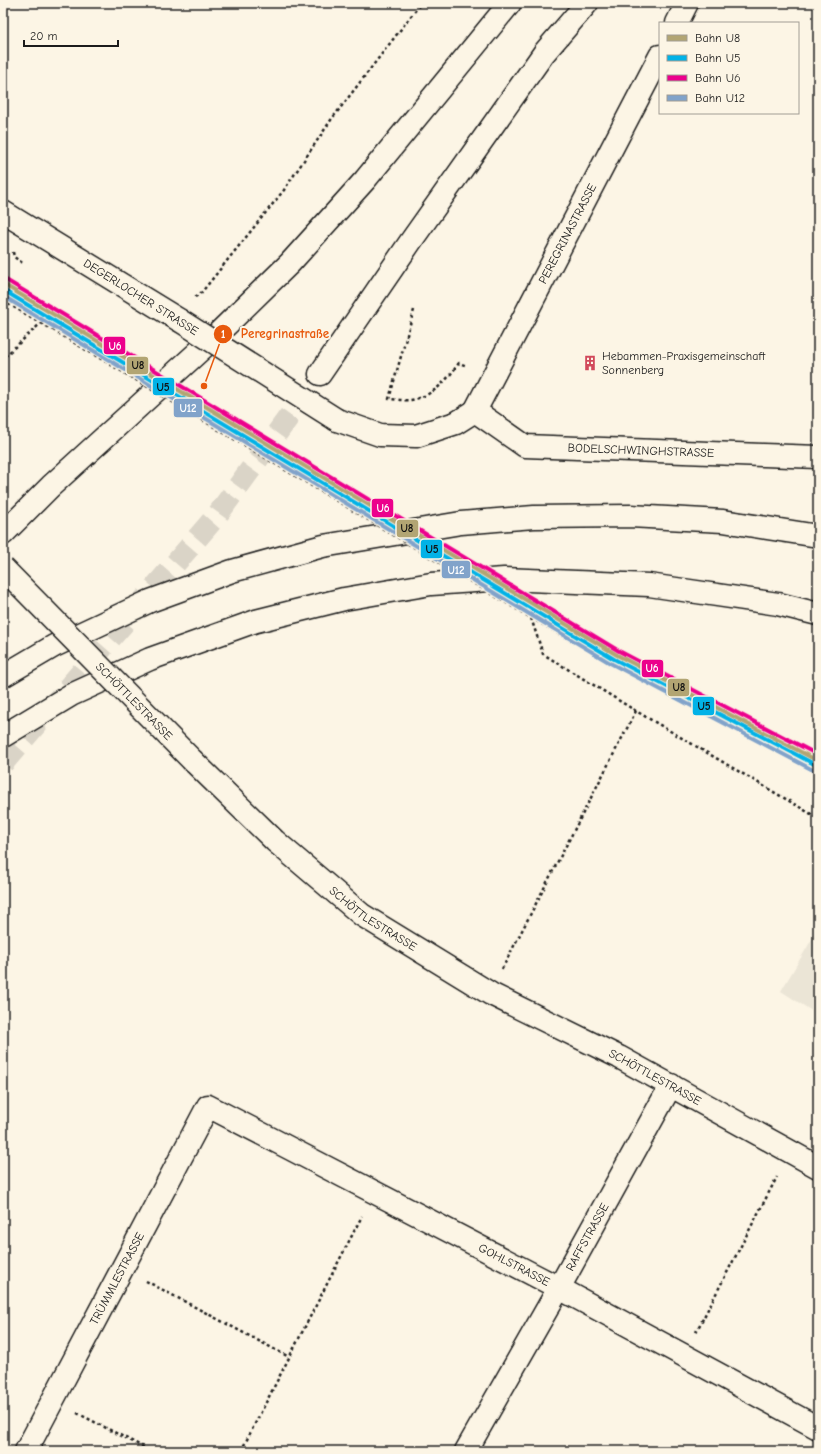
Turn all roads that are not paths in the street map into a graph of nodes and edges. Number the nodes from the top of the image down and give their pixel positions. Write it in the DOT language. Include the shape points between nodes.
graph roads {
  1 [pos="510,3"];
  2 [pos="587,3"];
  3 [pos="687,3"];
  4 [pos="678,22"];
  5 [pos="659,58"];
  6 [pos="3,212"];
  7 [pos="320,374"];
  8 [pos="475,411"];
  9 [pos="818,457"];
  10 [pos="3,534"];
  11 [pos="818,536"];
  12 [pos="3,568"];
  13 [pos="818,614"];
  14 [pos="3,676"];
  15 [pos="3,736"];
  16 [pos="671,1085"];
  17 [pos="208,1106"];
  18 [pos="818,1167"];
  19 [pos="559,1288"];
  20 [pos="818,1428"];
  21 [pos="26,1451"];
  22 [pos="466,1451"];
  1 -- 10 [label="main road" via="365,180 290,262 207,344 51,486"];
  2 -- 7 [label="main road" via="544,53"];
  3 -- 4 [label="main road"];
  5 -- 8 [label="main road, PEREGRINASTRASSE"];
  6 -- 8 [label="main road, DEGERLOCHER STRASSE, bridge" via="337,420 380,435 416,436 456,423"];
  8 -- 9 [label="main road, BODELSCHWINGHSTRASSE" via="525,446"];
  11 -- 14 [label="main road" via="723,521 630,516 534,517 461,523 323,546 232,571 150,601 54,646"];
  12 -- 16 [label="main road, SCHÖTTLESTRASSE, bridge" via="275,841 362,915 491,994"];
  13 -- 15 [label="main road" via="778,604 649,585 504,579 431,584 344,599 256,621 150,658 72,696"];
  16 -- 18 [label="main road, SCHÖTTLESTRASSE"];
  16 -- 19 [label="main road, RAFFSTRASSE"];
  17 -- 19 [label="main road, GOHLSTRASSE"];
  17 -- 21 [label="main road, TRÜMMLESTRASSE"];
  19 -- 20 [label="main road, GOHLSTRASSE"];
  19 -- 22 [label="main road, RAFFSTRASSE"];
}
